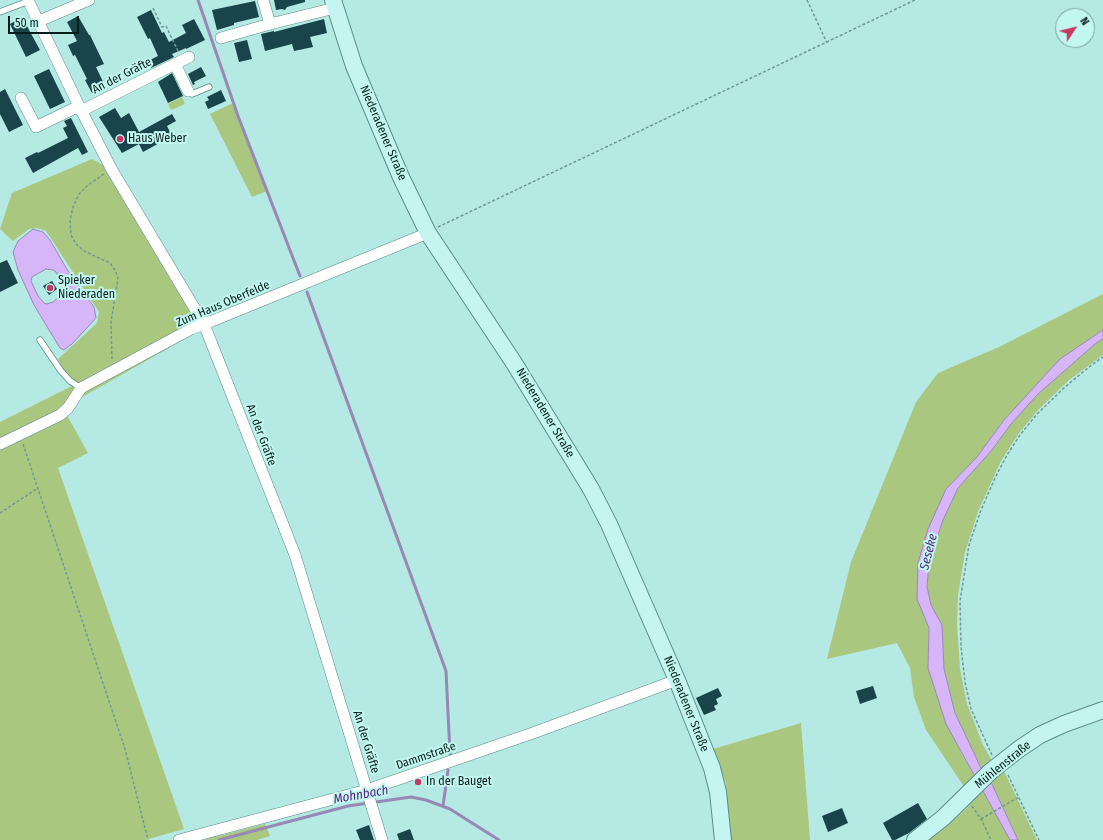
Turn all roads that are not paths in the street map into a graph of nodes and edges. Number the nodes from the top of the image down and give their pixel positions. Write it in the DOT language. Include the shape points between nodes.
graph roads {
  1 [pos="29,0"];
  2 [pos="89,0"];
  3 [pos="263,0"];
  4 [pos="334,4"];
  5 [pos="0,12"];
  6 [pos="39,21"];
  7 [pos="270,24"];
  8 [pos="221,38"];
  9 [pos="209,87"];
  10 [pos="188,91"];
  11 [pos="21,98"];
  12 [pos="80,109"];
  13 [pos="428,233"];
  14 [pos="204,324"];
  15 [pos="40,340"];
  16 [pos="81,388"];
  17 [pos="0,444"];
  18 [pos="677,680"];
  19 [pos="1103,710"];
  20 [pos="368,795"];
  21 [pos="179,840"];
  22 [pos="382,840"];
  23 [pos="723,840"];
  24 [pos="915,840"];
  1 -- 5 [label="lane, An der Gräfte"];
  1 -- 6 [label="street, An der Gräfte"];
  2 -- 6 [label="street"];
  3 -- 7 [label="street"];
  4 -- 7 [label="street"];
  4 -- 13 [label="street, Niederadener Straße" via="354,66 400,175"];
  6 -- 12 [label="street, An der Gräfte"];
  7 -- 8 [label="street"];
  9 -- 10 [label="lane" via="192,94"];
  10 -- 12 [label="street, An der Gräfte" via="181,61"];
  11 -- 12 [label="street, An der Gräfte" via="36,127"];
  12 -- 14 [label="street, An der Gräfte" via="112,170"];
  13 -- 14 [label="street, Zum Haus Oberfelde"];
  13 -- 18 [label="street, Niederadener Straße" via="514,363 591,489 616,538"];
  14 -- 16 [label="street, Zum Haus Oberfelde"];
  14 -- 20 [label="street, An der Gräfte" via="295,556"];
  15 -- 16 [label="lane" via="60,372"];
  16 -- 17 [label="street" via="68,408 60,415"];
  18 -- 20 [label="street, Dammstraße"];
  18 -- 23 [label="street, Niederadener Straße" via="716,780"];
  19 -- 24 [label="street, Mühlenstraße" via="1064,724 1019,748 943,818"];
  20 -- 21 [label="street, Dammstraße"];
  20 -- 22 [label="street"];
}
